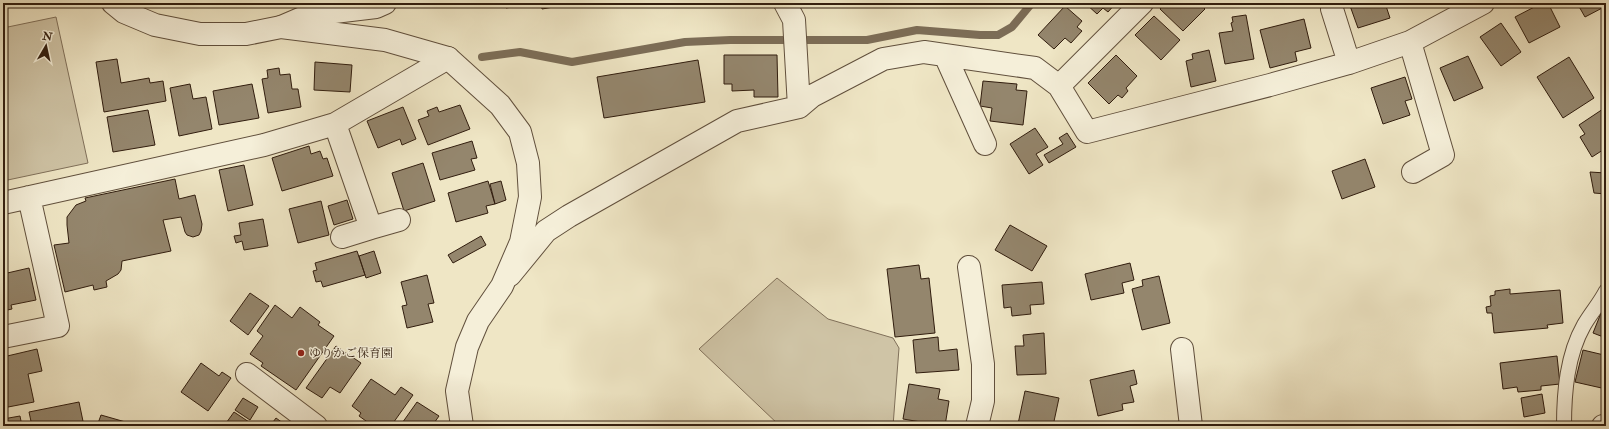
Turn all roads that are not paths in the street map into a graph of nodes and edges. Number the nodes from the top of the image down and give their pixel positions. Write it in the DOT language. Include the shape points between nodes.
graph roads {
  1 [pos="113,3"];
  2 [pos="385,3"];
  3 [pos="1142,3"];
  4 [pos="1477,4"];
  5 [pos="1332,9"];
  6 [pos="790,12"];
  7 [pos="281,26"];
  8 [pos="1410,42"];
  9 [pos="945,55"];
  10 [pos="448,58"];
  11 [pos="1349,63"];
  12 [pos="1059,86"];
  13 [pos="799,107"];
  14 [pos="335,124"];
  15 [pos="985,144"];
  16 [pos="1413,172"];
  17 [pos="29,198"];
  18 [pos="3,203"];
  19 [pos="399,220"];
  20 [pos="371,228"];
  21 [pos="342,237"];
  22 [pos="969,268"];
  23 [pos="502,286"];
  24 [pos="1606,291"];
  25 [pos="3,337"];
  26 [pos="1182,349"];
  27 [pos="247,374"];
  28 [pos="316,426"];
  29 [pos="462,426"];
  30 [pos="977,426"];
  31 [pos="1191,426"];
  32 [pos="1564,426"];
  33 [pos="1603,426"];
  34 [pos="1606,426"];
  1 -- 7 [label="street" via="124,12 155,25 200,34 246,34"];
  2 -- 7 [label="street" via="376,7 309,15"];
  3 -- 12 [label="street"];
  4 -- 8 [label="street"];
  5 -- 11 [label="street"];
  6 -- 13 [label="street"];
  7 -- 10 [label="street" via="385,40"];
  8 -- 11 [label="street"];
  8 -- 16 [label="street" via="1443,155"];
  9 -- 12 [label="street" via="1035,68"];
  9 -- 13 [label="street" via="924,52 883,59 812,96"];
  9 -- 15 [label="street"];
  10 -- 14 [label="street"];
  10 -- 23 [label="street" via="500,105 520,132 528,163 530,197 521,242"];
  11 -- 12 [label="street" via="1087,132"];
  13 -- 23 [label="street" via="737,121 569,216 546,231"];
  14 -- 17 [label="street" via="264,145"];
  14 -- 20 [label="street"];
  17 -- 18 [label="street"];
  17 -- 25 [label="street" via="58,326"];
  19 -- 20 [label="street"];
  20 -- 21 [label="street"];
  22 -- 30 [label="street" via="983,364 983,401"];
  23 -- 29 [label="street" via="478,321 467,347 457,391"];
  24 -- 32 [label="lane" via="1577,339 1568,376"];
  26 -- 31 [label="street"];
  27 -- 28 [label="street"];
  33 -- 34 [label="street"];
}
